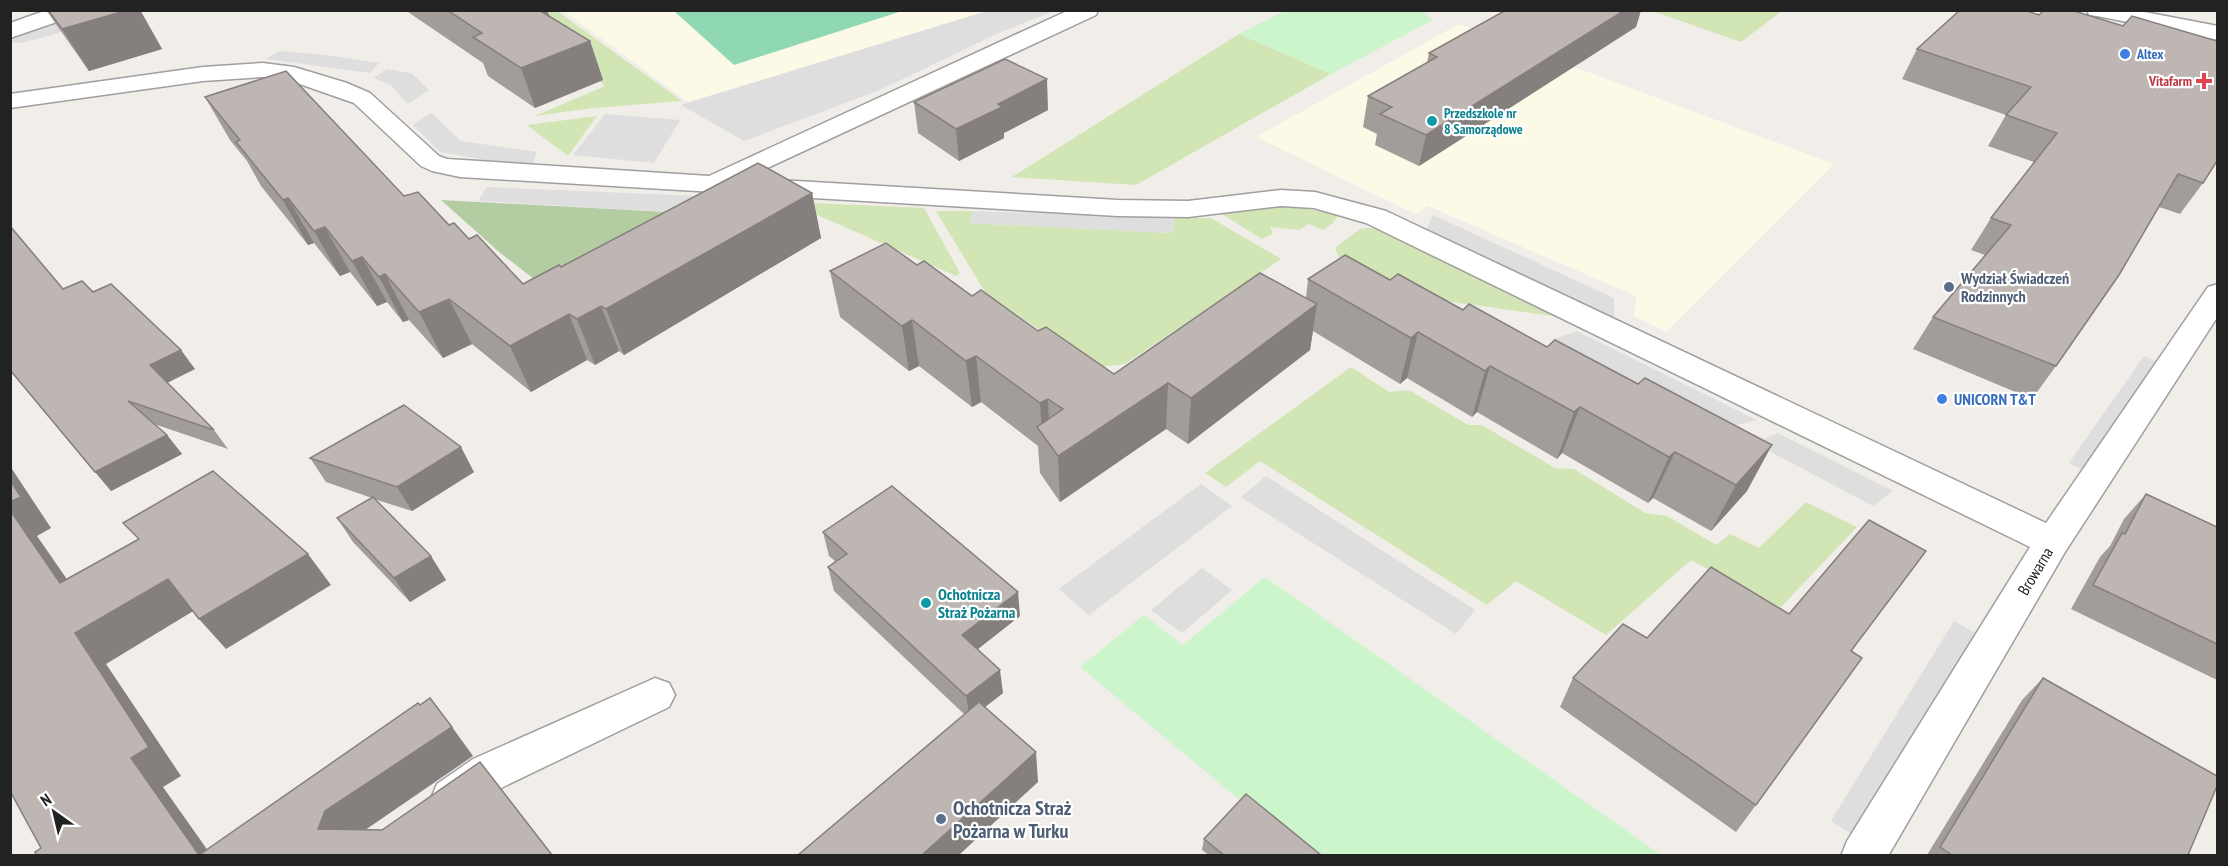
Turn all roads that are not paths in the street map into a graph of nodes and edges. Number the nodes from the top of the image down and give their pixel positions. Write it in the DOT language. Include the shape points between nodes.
graph roads {
  1 [pos="26,10"];
  2 [pos="69,10"];
  3 [pos="1088,10"];
  4 [pos="2097,10"];
  5 [pos="10,16"];
  6 [pos="10,31"];
  7 [pos="2217,33"];
  8 [pos="12,102"];
  9 [pos="713,184"];
  10 [pos="2217,293"];
  11 [pos="2052,542"];
  12 [pos="655,695"];
  13 [pos="424,818"];
  14 [pos="1863,855"];
  1 -- 5 [label="street"];
  2 -- 6 [label="street"];
  3 -- 9 [label="street"];
  4 -- 7 [label="street"];
  8 -- 9 [label="street" via="203,74 263,70 294,74 362,98 422,156 441,166"];
  9 -- 11 [label="street" via="1118,208 1188,209 1281,198 1325,203 1376,217"];
  10 -- 11 [label="street, Browarna"];
  11 -- 14 [label="street, Browarna"];
  12 -- 13 [label="street" via="488,773"];
}
